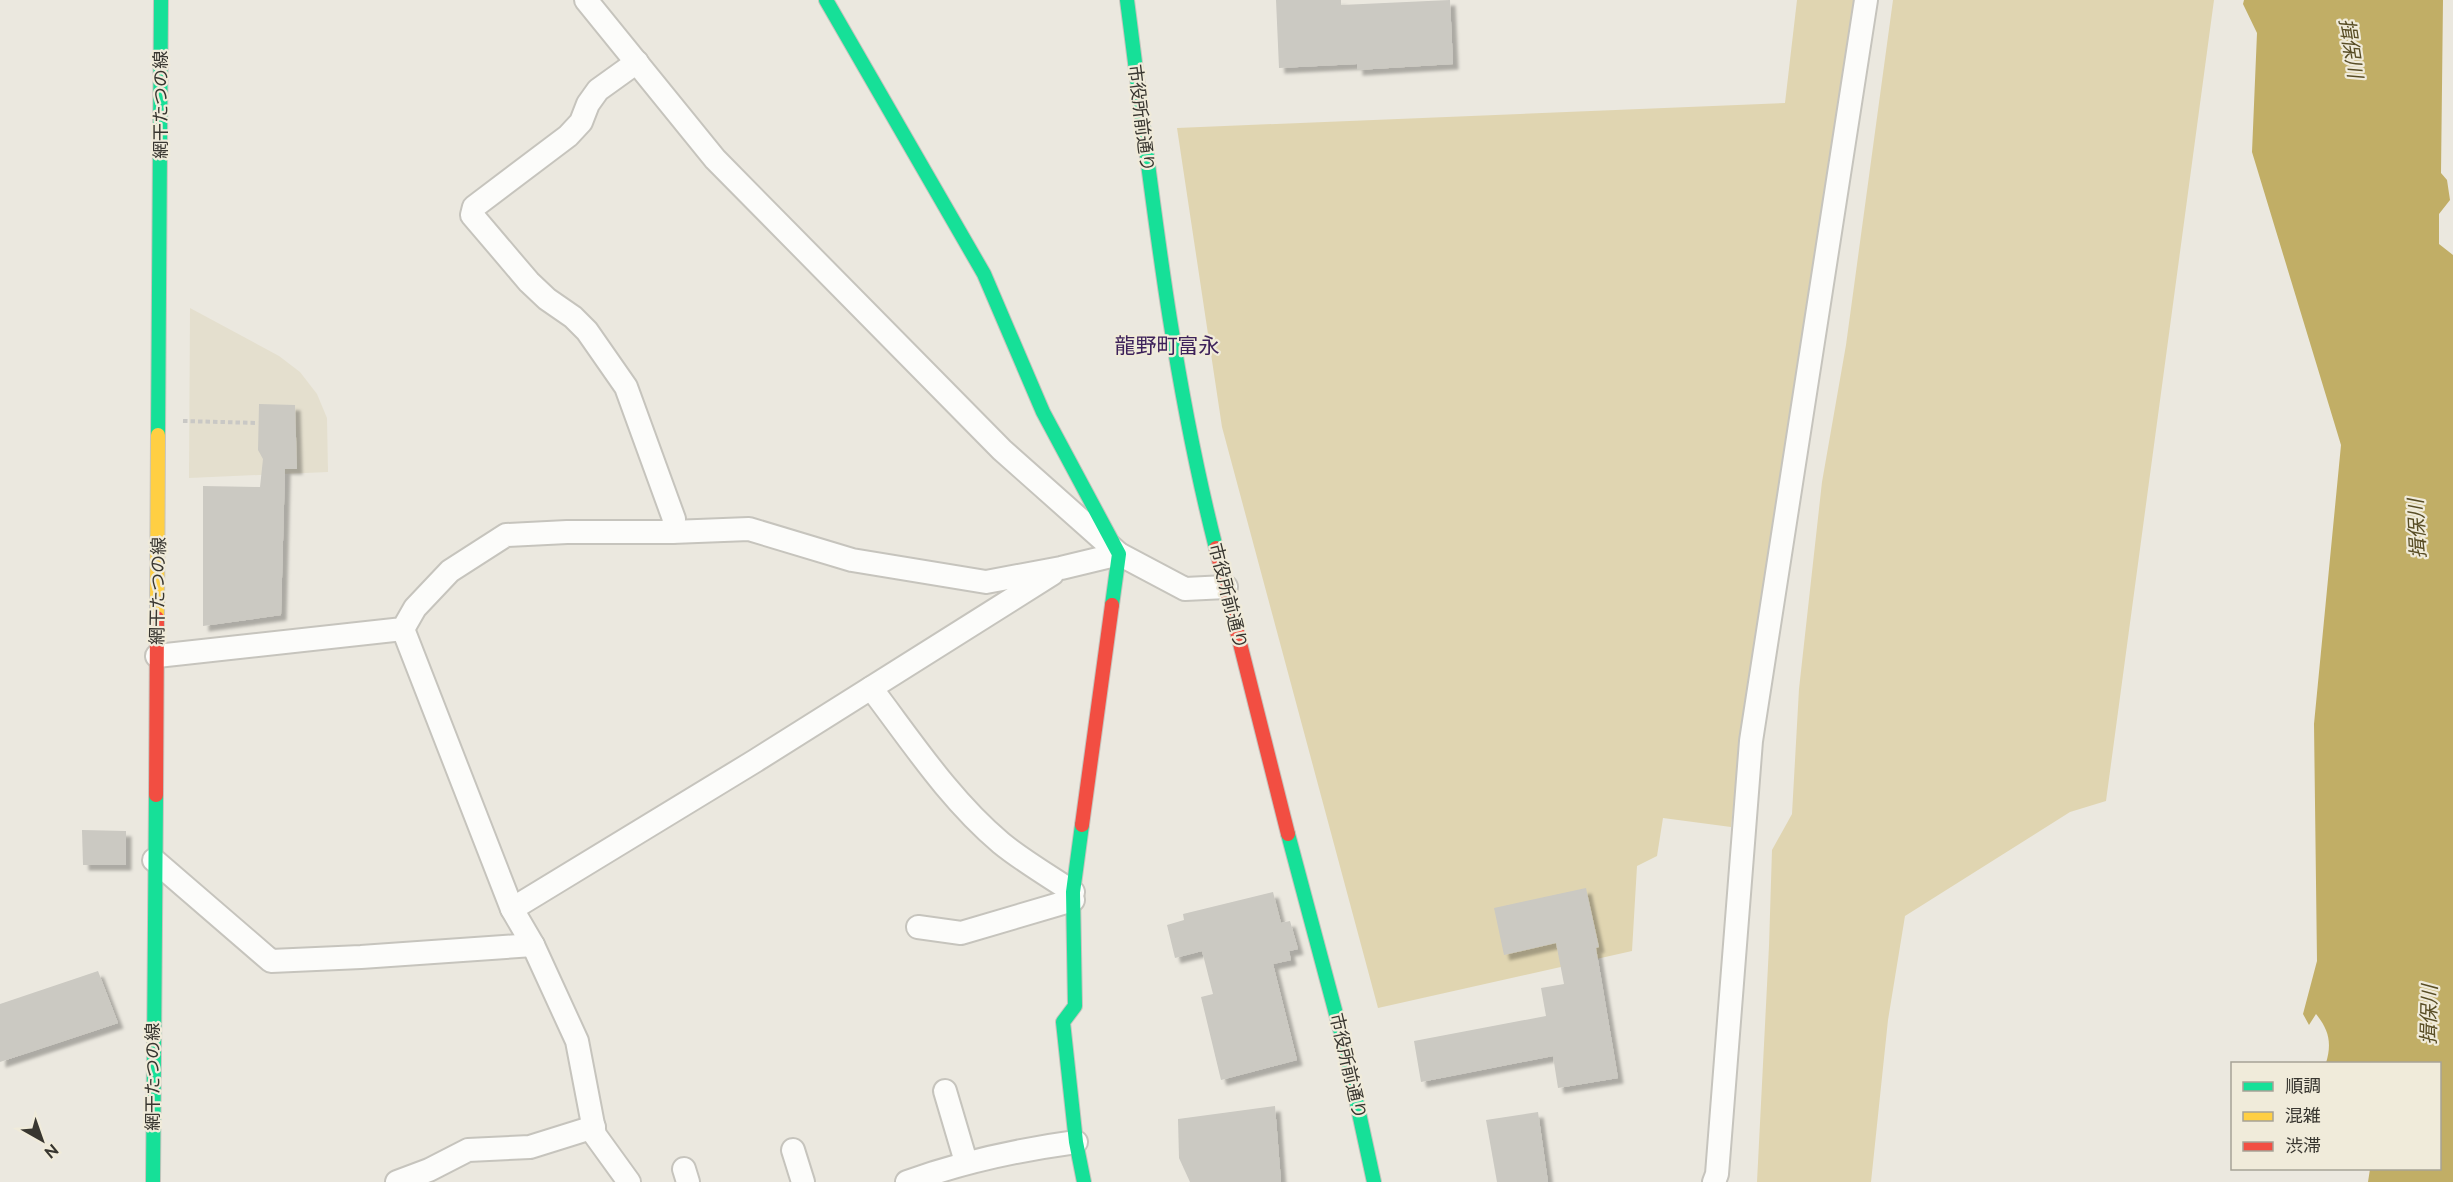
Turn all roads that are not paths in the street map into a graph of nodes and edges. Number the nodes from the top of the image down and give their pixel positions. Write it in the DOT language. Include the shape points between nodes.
graph roads {
  1 [pos="161,0"];
  2 [pos="586,0"];
  3 [pos="826,0"];
  4 [pos="1127,0"];
  5 [pos="1866,0"];
  6 [pos="637,62"];
  7 [pos="672,532"];
  8 [pos="1119,554"];
  9 [pos="1061,568"];
  10 [pos="1226,587"];
  11 [pos="403,629"];
  12 [pos="157,656"];
  13 [pos="871,688"];
  14 [pos="154,860"];
  15 [pos="1073,896"];
  16 [pos="512,909"];
  17 [pos="918,927"];
  18 [pos="533,945"];
  19 [pos="945,1091"];
  20 [pos="594,1127"];
  21 [pos="1076,1142"];
  22 [pos="793,1150"];
  23 [pos="966,1162"];
  24 [pos="153,1182"];
  25 [pos="397,1182"];
  26 [pos="629,1182"];
  27 [pos="803,1182"];
  28 [pos="907,1182"];
  29 [pos="1084,1182"];
  30 [pos="1374,1182"];
  31 [pos="1714,1182"];
  1 -- 12 [label="street, 網干たつの線"];
  2 -- 6 [label="street"];
  3 -- 8 [label="street" via="984,274 1043,412"];
  4 -- 10 [label="street, 市役所前通り" via="1167,303 1187,420"];
  5 -- 31 [label="street" via="1751,741"];
  6 -- 7 [label="street" via="598,90 581,122 568,136 474,207 472,215 529,282 586,331 626,387 674,519"];
  6 -- 8 [label="street" via="715,159 1002,450"];
  7 -- 9 [label="street" via="749,529 852,560 986,582"];
  7 -- 11 [label="street" via="506,535 450,572 415,608"];
  8 -- 9 [label="street"];
  8 -- 10 [label="street" via="1185,589"];
  8 -- 15 [label="street"];
  9 -- 13 [label="street"];
  10 -- 30 [label="street, 市役所前通り" via="1344,1044"];
  11 -- 12 [label="street"];
  11 -- 16 [label="street"];
  12 -- 14 [label="street, 網干たつの線"];
  13 -- 15 [label="street" via="963,807 1002,843"];
  13 -- 16 [label="street"];
  14 -- 18 [label="street" via="272,960"];
  14 -- 24 [label="street, 網干たつの線"];
  15 -- 17 [label="street" via="961,933"];
  15 -- 21 [label="street" via="1075,1006 1063,1022"];
  16 -- 18 [label="street"];
  18 -- 20 [label="street" via="577,1041"];
  19 -- 23 [label="street"];
  20 -- 25 [label="street" via="530,1147 468,1149"];
  20 -- 26 [label="street" via="595,1135"];
  21 -- 23 [label="street"];
  21 -- 29 [label="street"];
  22 -- 27 [label="street"];
  23 -- 28 [label="street"];
}
